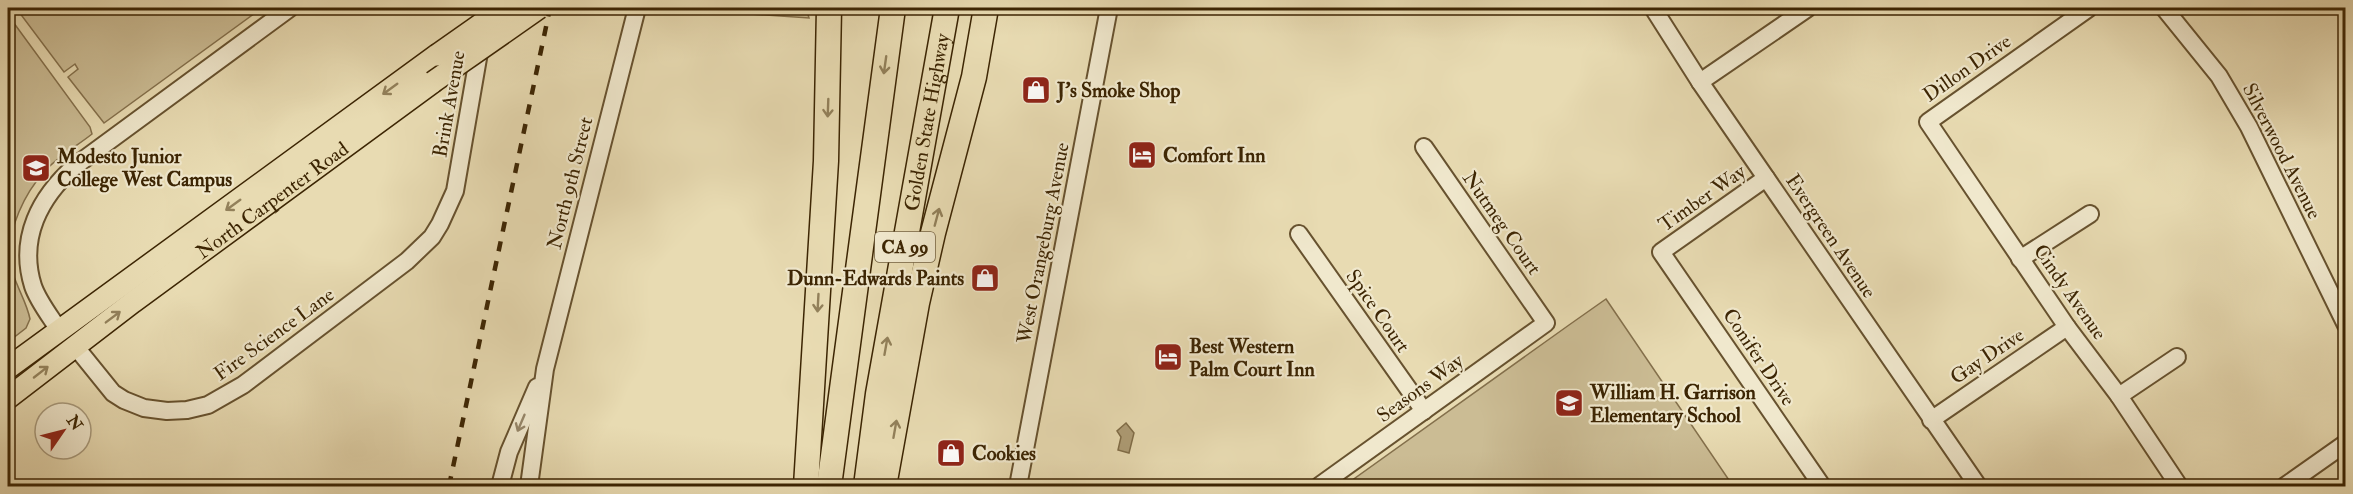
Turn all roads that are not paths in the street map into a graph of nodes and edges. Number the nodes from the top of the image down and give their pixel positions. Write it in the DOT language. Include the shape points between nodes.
graph roads {
  1 [pos="290,8"];
  2 [pos="487,8"];
  3 [pos="504,8"];
  4 [pos="539,8"];
  5 [pos="637,8"];
  6 [pos="829,8"];
  7 [pos="893,8"];
  8 [pos="947,8"];
  9 [pos="986,8"];
  10 [pos="1109,8"];
  11 [pos="1653,8"];
  12 [pos="1808,8"];
  13 [pos="2089,8"];
  14 [pos="2164,8"];
  15 [pos="1700,82"];
  16 [pos="1928,122"];
  17 [pos="1424,147"];
  18 [pos="1766,178"];
  19 [pos="449,207"];
  20 [pos="2090,214"];
  21 [pos="1299,234"];
  22 [pos="1661,252"];
  23 [pos="2020,259"];
  24 [pos="1546,323"];
  25 [pos="2346,325"];
  26 [pos="2067,327"];
  27 [pos="59,330"];
  28 [pos="75,346"];
  29 [pos="8,356"];
  30 [pos="2177,357"];
  31 [pos="8,368"];
  32 [pos="544,369"];
  33 [pos="2119,396"];
  34 [pos="8,398"];
  35 [pos="1424,411"];
  36 [pos="1931,420"];
  37 [pos="2346,443"];
  38 [pos="500,486"];
  39 [pos="529,486"];
  40 [pos="806,486"];
  41 [pos="830,486"];
  42 [pos="866,486"];
  43 [pos="884,486"];
  44 [pos="1018,486"];
  45 [pos="1319,486"];
  46 [pos="1822,486"];
  47 [pos="1978,486"];
  48 [pos="2179,486"];
  49 [pos="2285,486"];
  1 -- 27 [label="street" via="75,166 47,194 35,218 29,265 34,287"];
  2 -- 19 [label="street, Brink Avenue"];
  3 -- 27 [label="main road, North Carpenter Road, one-way, bridge"];
  28 -- 4 [label="main road, North Carpenter Road, one-way, bridge"];
  5 -- 32 [label="street, North 9th Street"];
  6 -- 40 [label="highway, one-way" via="826,161"];
  7 -- 41 [label="highway, CA 99, one-way"];
  42 -- 8 [label="highway, Golden State Highway / CA 99, one-way" via="878,393"];
  43 -- 9 [label="highway, one-way" via="917,303 974,77"];
  10 -- 44 [label="street, West Orangeburg Avenue"];
  11 -- 15 [label="street, Evergreen Avenue"];
  12 -- 15 [label="street"];
  13 -- 16 [label="street, Dillon Drive"];
  14 -- 25 [label="street, Silverwood Avenue" via="2219,76 2249,127"];
  15 -- 18 [label="street, Evergreen Avenue"];
  16 -- 23 [label="street, Cindy Avenue"];
  17 -- 24 [label="street, Nutmeg Court"];
  18 -- 22 [label="street, Timber Way"];
  18 -- 36 [label="street, Evergreen Avenue"];
  19 -- 28 [label="street, Fire Science Lane" via="432,237 407,261 243,385 208,405 167,411 124,400 101,380"];
  20 -- 23 [label="street"];
  21 -- 35 [label="street, Spice Court"];
  22 -- 46 [label="street, Conifer Drive"];
  23 -- 26 [label="street, Cindy Avenue"];
  24 -- 35 [label="street, Seasons Way"];
  26 -- 33 [label="street, Cindy Avenue"];
  26 -- 36 [label="street, Gay Drive"];
  27 -- 29 [label="main road" via="28,341"];
  27 -- 31 [label="main road, North Carpenter Road"];
  34 -- 28 [label="main road, North Carpenter Road, one-way"];
  30 -- 33 [label="street"];
  32 -- 38 [label="street, North 9th Street, one-way" via="509,452"];
  32 -- 39 [label="street, North 9th Street"];
  33 -- 48 [label="street, Cindy Avenue"];
  35 -- 45 [label="street, Seasons Way"];
  36 -- 47 [label="street, Evergreen Avenue"];
  37 -- 49 [label="street"];
}
